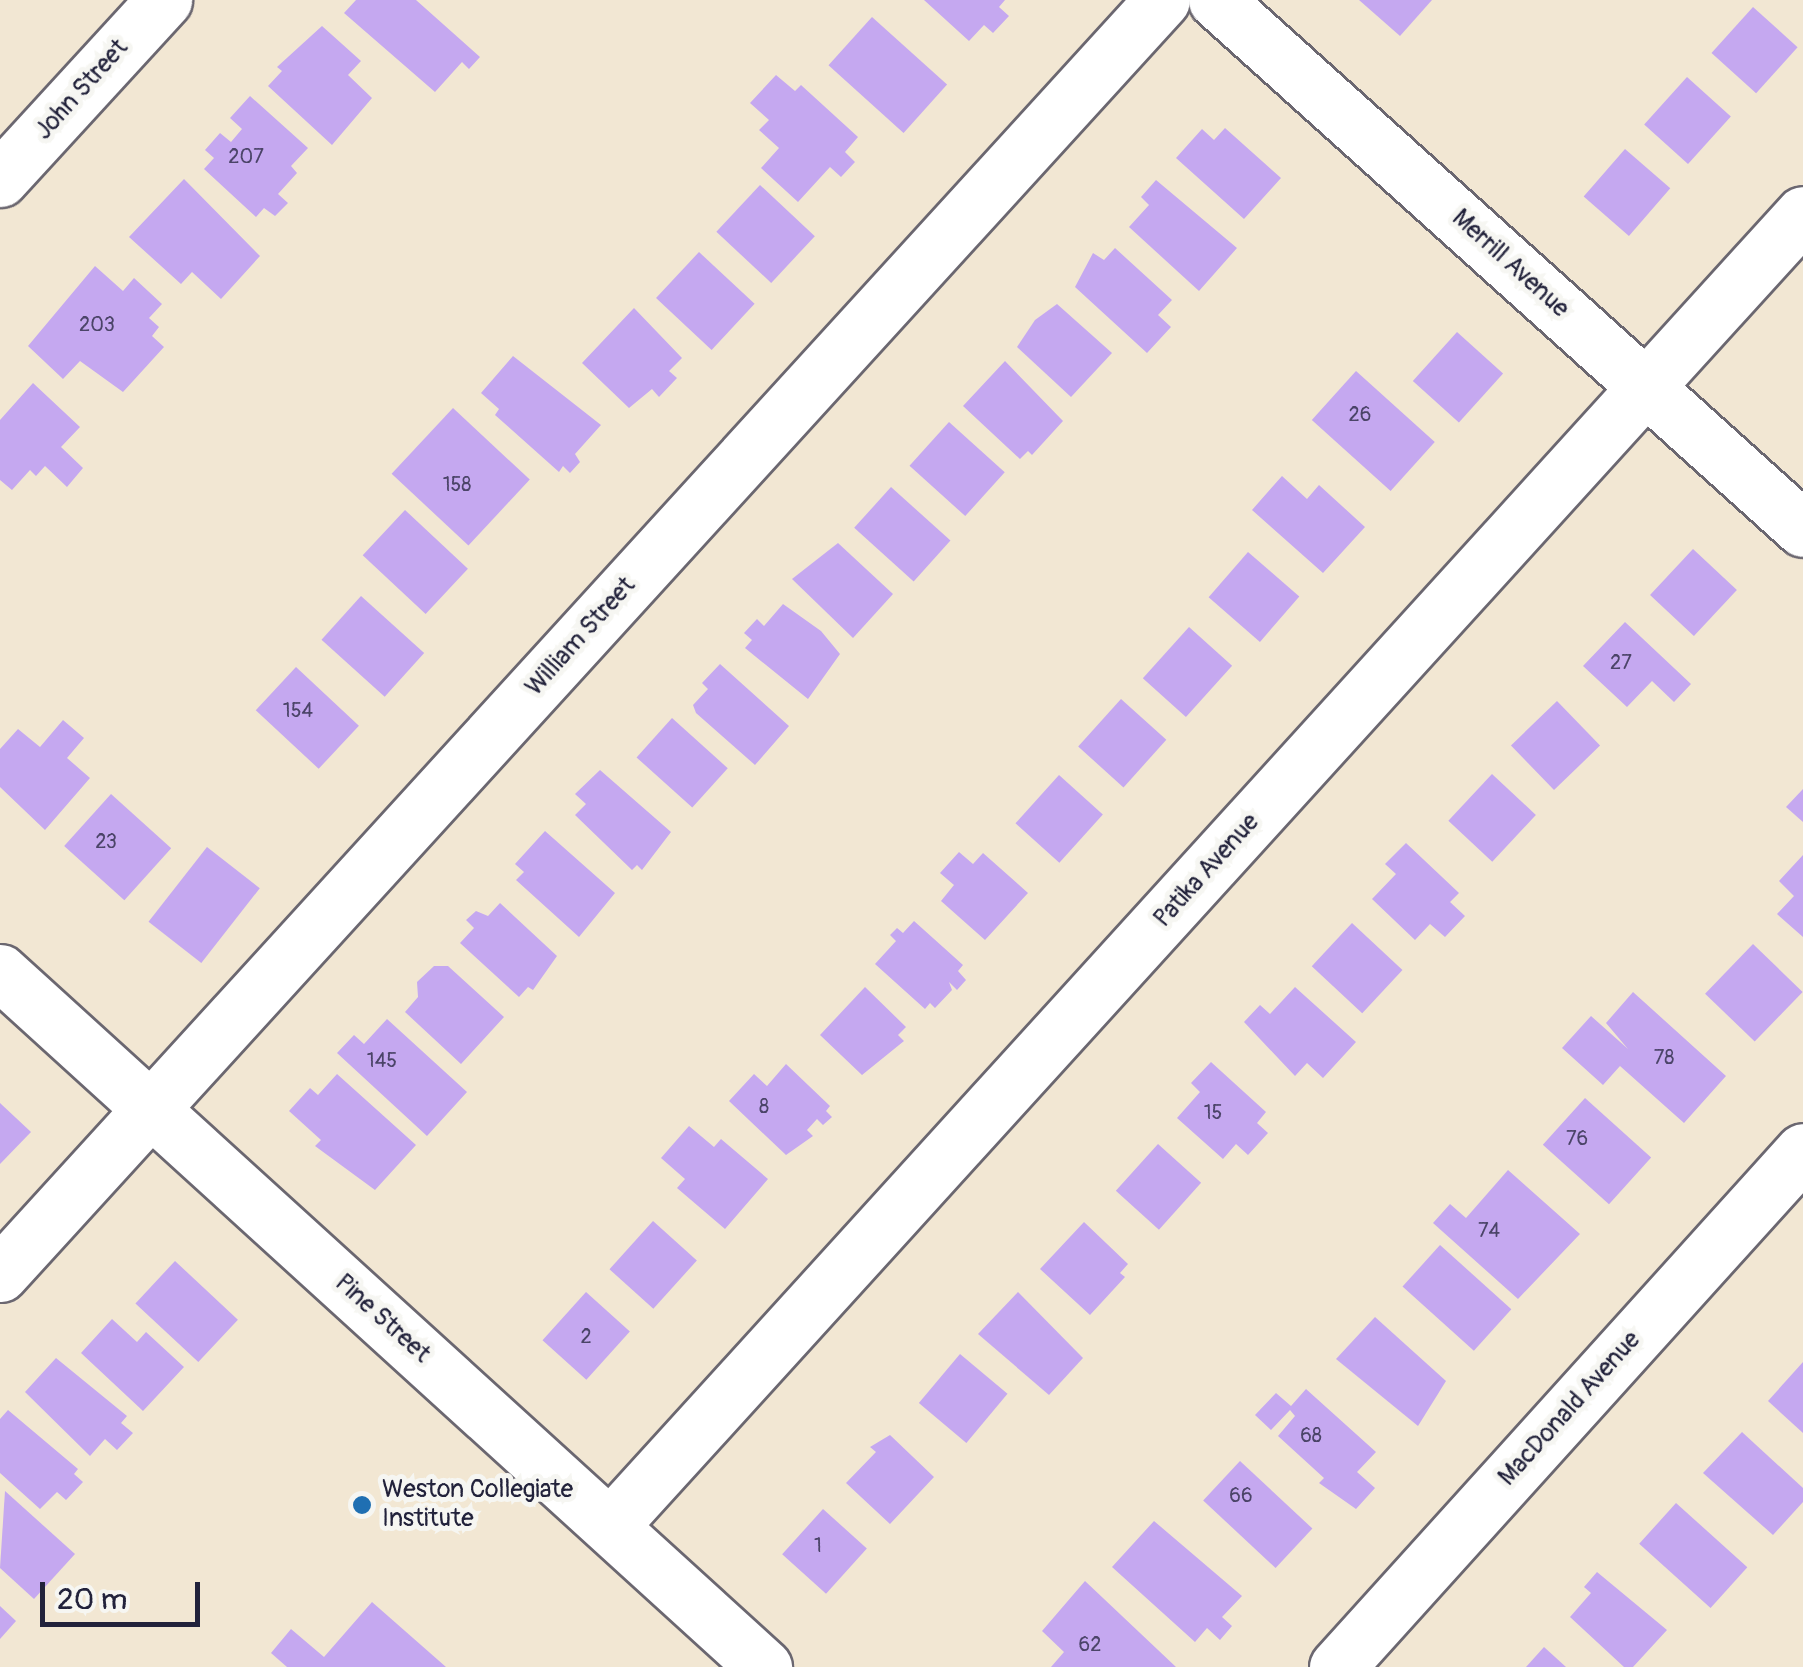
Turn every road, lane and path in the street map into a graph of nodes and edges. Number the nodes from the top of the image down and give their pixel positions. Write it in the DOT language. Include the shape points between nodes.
graph roads {
  1 [pos="164,0"];
  2 [pos="1162,0"];
  3 [pos="1216,0"];
  4 [pos="0,179"];
  5 [pos="1803,214"];
  6 [pos="1647,387"];
  7 [pos="1803,529"];
  8 [pos="0,972"];
  9 [pos="152,1109"];
  10 [pos="1803,1151"];
  11 [pos="0,1274"];
  12 [pos="610,1526"];
  13 [pos="764,1667"];
  14 [pos="1337,1667"];
  1 -- 4 [label="street, John Street"];
  2 -- 9 [label="street, William Street"];
  3 -- 6 [label="street, Merrill Avenue"];
  5 -- 6 [label="street, Patika Avenue"];
  6 -- 7 [label="street, Merrill Avenue"];
  6 -- 12 [label="street, Patika Avenue"];
  8 -- 9 [label="street, Pine Street"];
  9 -- 11 [label="street, William Street"];
  9 -- 12 [label="street, Pine Street"];
  10 -- 14 [label="street, MacDonald Avenue"];
  12 -- 13 [label="street, Pine Street"];
}
